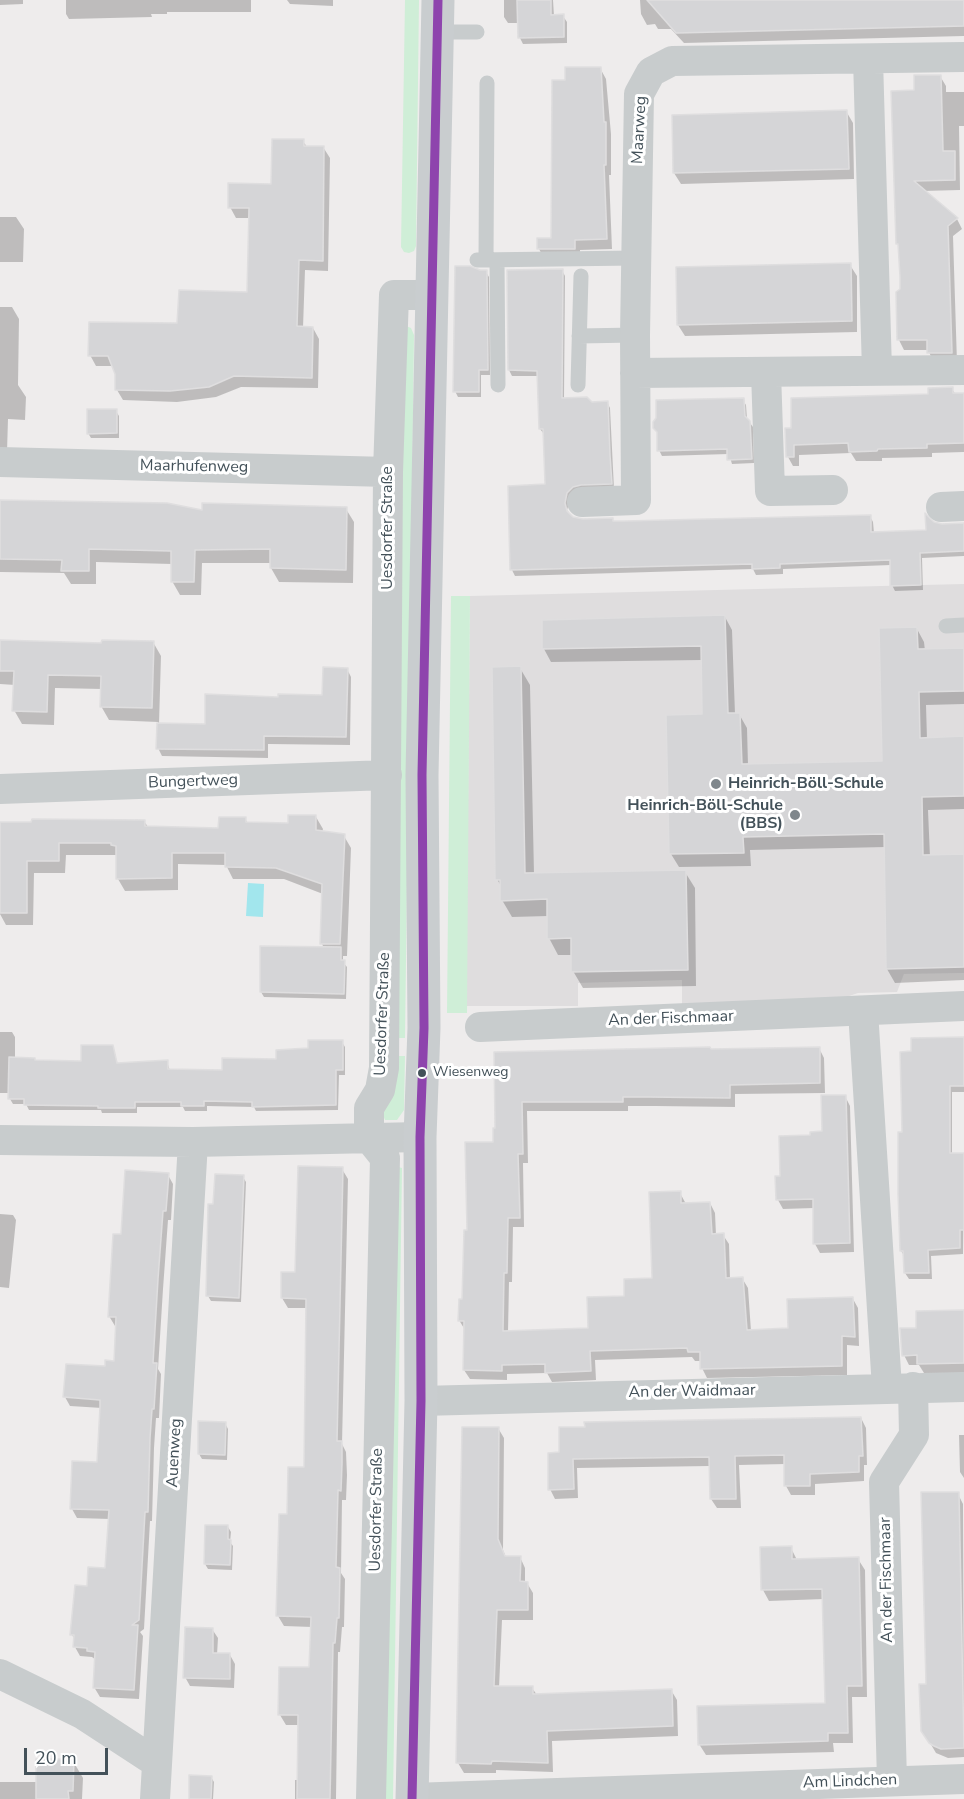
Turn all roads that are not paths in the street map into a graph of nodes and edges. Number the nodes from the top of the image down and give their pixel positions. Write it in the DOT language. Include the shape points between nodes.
graph roads {
  1 [pos="438,0"];
  2 [pos="437,32"];
  3 [pos="477,32"];
  4 [pos="964,57"];
  5 [pos="868,59"];
  6 [pos="487,83"];
  7 [pos="636,258"];
  8 [pos="487,260"];
  9 [pos="580,276"];
  10 [pos="432,294"];
  11 [pos="635,335"];
  12 [pos="579,336"];
  13 [pos="964,370"];
  14 [pos="877,371"];
  15 [pos="766,372"];
  16 [pos="635,373"];
  17 [pos="498,385"];
  18 [pos="578,385"];
  19 [pos="0,462"];
  20 [pos="388,472"];
  21 [pos="833,490"];
  22 [pos="582,502"];
  23 [pos="964,625"];
  24 [pos="945,626"];
  25 [pos="387,775"];
  26 [pos="0,789"];
  27 [pos="964,1006"];
  28 [pos="863,1011"];
  29 [pos="480,1027"];
  30 [pos="420,1137"];
  31 [pos="369,1138"];
  32 [pos="0,1140"];
  33 [pos="194,1142"];
  34 [pos="900,1387"];
  35 [pos="964,1387"];
  36 [pos="421,1401"];
  37 [pos="0,1674"];
  38 [pos="157,1763"];
  39 [pos="964,1779"];
  40 [pos="892,1781"];
  41 [pos="412,1798"];
  42 [pos="155,1799"];
  43 [pos="371,1799"];
  1 -- 2 [label="street"];
  2 -- 3 [label="lane"];
  2 -- 10 [label="street"];
  4 -- 5 [label="street, Maarweg"];
  5 -- 7 [label="street, Maarweg" via="672,61 651,72 639,94"];
  5 -- 14 [label="street"];
  6 -- 8 [label="lane"];
  7 -- 8 [label="lane"];
  7 -- 11 [label="street, Maarweg"];
  8 -- 17 [label="lane"];
  9 -- 12 [label="lane"];
  10 -- 20 [label="street, Uesdorfer Straße" via="394,295"];
  10 -- 30 [label="street" via="422,775 424,1028"];
  11 -- 12 [label="lane"];
  11 -- 16 [label="street, Maarweg"];
  12 -- 18 [label="lane"];
  13 -- 14 [label="street"];
  14 -- 15 [label="street"];
  15 -- 16 [label="street"];
  15 -- 21 [label="street" via="770,491"];
  16 -- 22 [label="street, Maarweg" via="636,500"];
  19 -- 20 [label="street, Maarhufenweg"];
  20 -- 25 [label="street, Uesdorfer Straße"];
  23 -- 24 [label="lane"];
  25 -- 26 [label="street, Bungertweg"];
  25 -- 31 [label="street, Uesdorfer Straße" via="384,1068 380,1090 369,1108"];
  27 -- 28 [label="street, An der Fischmaar"];
  28 -- 29 [label="street, An der Fischmaar"];
  28 -- 34 [label="street, An der Fischmaar"];
  30 -- 31 [label="street"];
  30 -- 36 [label="street"];
  31 -- 33 [label="street"];
  31 -- 43 [label="street, Uesdorfer Straße" via="385,1158"];
  32 -- 33 [label="street"];
  33 -- 38 [label="street, Auenweg"];
  34 -- 35 [label="street, An der Waidmaar"];
  34 -- 36 [label="street, An der Waidmaar"];
  34 -- 40 [label="street, An der Fischmaar" via="914,1435 884,1482"];
  36 -- 41 [label="street"];
  37 -- 38 [label="street" via="82,1714"];
  38 -- 42 [label="street, Auenweg"];
  39 -- 40 [label="street, Am Lindchen"];
  40 -- 41 [label="street, Am Lindchen"];
}
